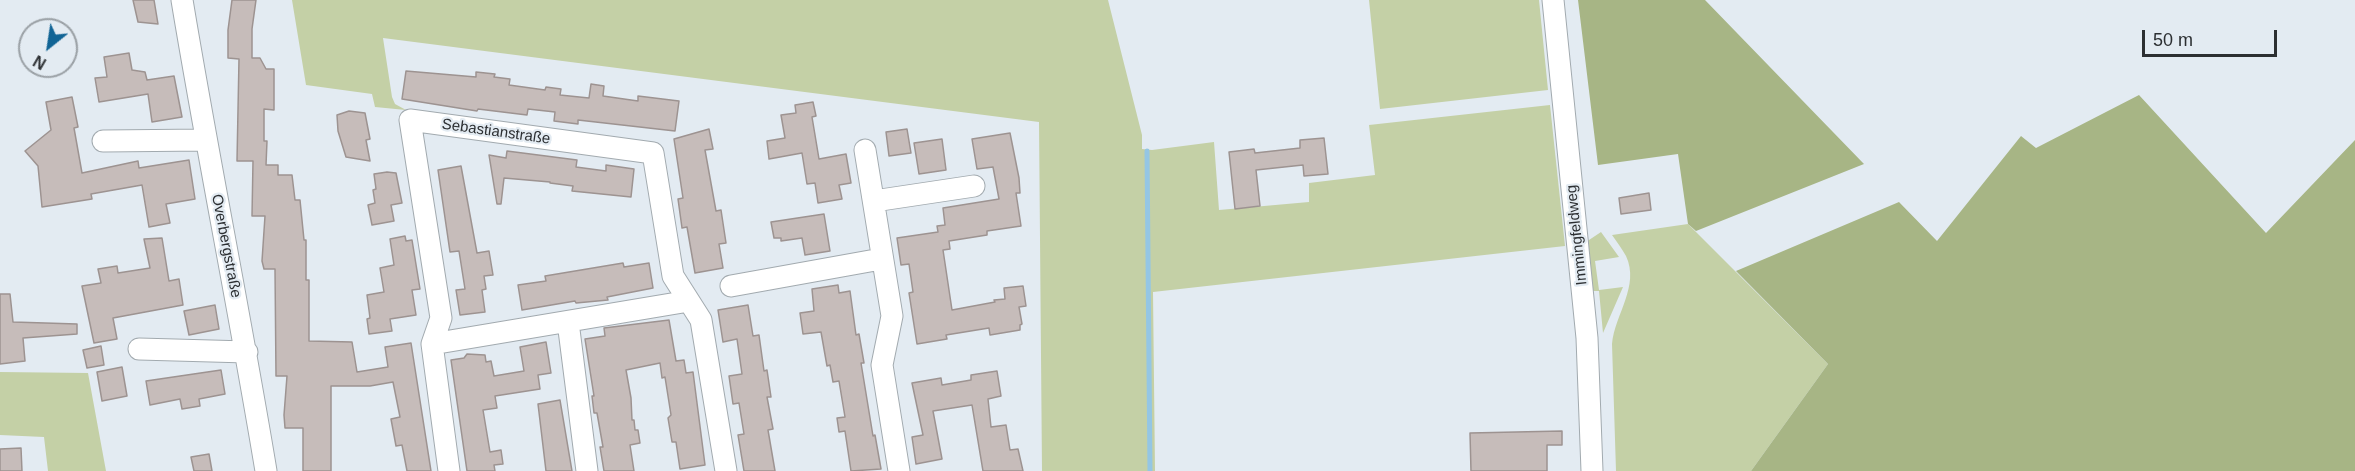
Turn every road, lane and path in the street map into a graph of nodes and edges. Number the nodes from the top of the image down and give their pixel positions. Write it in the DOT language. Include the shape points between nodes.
graph roads {
  1 [pos="182,0"];
  2 [pos="1553,0"];
  3 [pos="205,140"];
  4 [pos="104,141"];
  5 [pos="865,150"];
  6 [pos="974,186"];
  7 [pos="874,201"];
  8 [pos="881,259"];
  9 [pos="731,286"];
  10 [pos="689,302"];
  11 [pos="568,322"];
  12 [pos="432,344"];
  13 [pos="139,349"];
  14 [pos="247,352"];
  15 [pos="266,471"];
  16 [pos="449,471"];
  17 [pos="587,471"];
  18 [pos="726,471"];
  19 [pos="899,471"];
  20 [pos="1592,471"];
  1 -- 3 [label="street, Overbergstraße"];
  2 -- 20 [label="street, Immingfeldweg" via="1587,338"];
  3 -- 4 [label="street"];
  3 -- 14 [label="street, Overbergstraße"];
  5 -- 7 [label="street"];
  6 -- 7 [label="street"];
  7 -- 8 [label="street"];
  8 -- 9 [label="street"];
  8 -- 19 [label="street" via="892,316 882,365"];
  10 -- 11 [label="street"];
  10 -- 12 [label="street, Sebastianstraße" via="673,276 653,153 410,120 441,318"];
  10 -- 18 [label="street, Sebastianstraße" via="701,320"];
  11 -- 12 [label="street"];
  11 -- 17 [label="street"];
  12 -- 16 [label="street, Sebastianstraße"];
  13 -- 14 [label="street"];
  14 -- 15 [label="street, Overbergstraße"];
}
